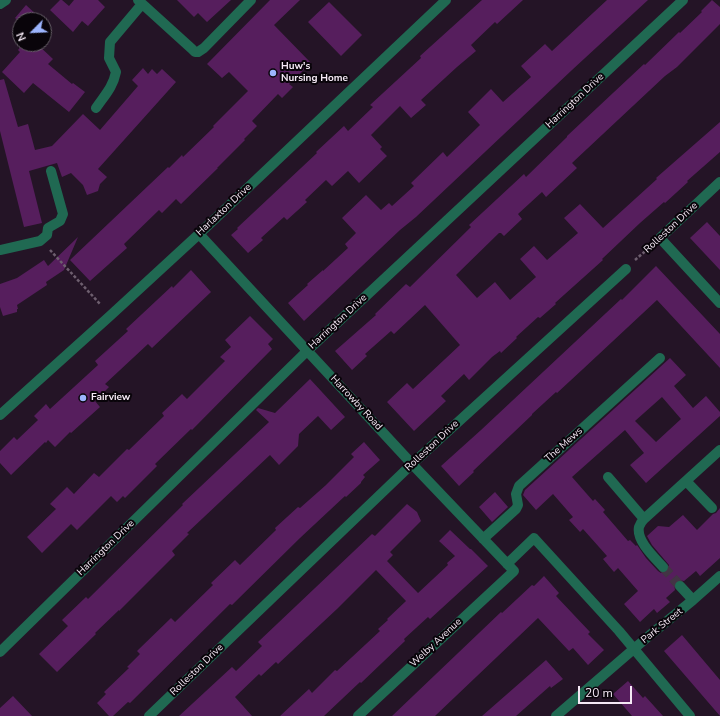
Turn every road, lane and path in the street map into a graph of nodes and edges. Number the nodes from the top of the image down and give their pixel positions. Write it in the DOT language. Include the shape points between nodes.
graph roads {
  1 [pos="6,0"];
  2 [pos="251,0"];
  3 [pos="446,0"];
  4 [pos="683,0"];
  5 [pos="140,2"];
  6 [pos="0,4"];
  7 [pos="96,108"];
  8 [pos="51,171"];
  9 [pos="720,182"];
  10 [pos="199,234"];
  11 [pos="44,238"];
  12 [pos="660,238"];
  13 [pos="0,250"];
  14 [pos="626,269"];
  15 [pos="720,303"];
  16 [pos="111,315"];
  17 [pos="307,350"];
  18 [pos="660,358"];
  19 [pos="0,415"];
  20 [pos="720,450"];
  21 [pos="412,464"];
  22 [pos="608,478"];
  23 [pos="686,481"];
  24 [pos="712,508"];
  25 [pos="644,519"];
  26 [pos="483,539"];
  27 [pos="510,567"];
  28 [pos="663,567"];
  29 [pos="720,576"];
  30 [pos="680,586"];
  31 [pos="693,600"];
  32 [pos="634,649"];
  33 [pos="0,652"];
  34 [pos="149,716"];
  35 [pos="358,716"];
  36 [pos="556,716"];
  37 [pos="690,716"];
  1 -- 6 [label="street"];
  2 -- 5 [label="street" via="198,52"];
  3 -- 10 [label="street, Harlaxton Drive"];
  4 -- 17 [label="street, Harrington Drive"];
  5 -- 7 [label="street" via="110,42 109,58 116,72 110,89"];
  8 -- 11 [label="street" via="63,214 60,221 48,228"];
  9 -- 12 [label="street, Rolleston Drive"];
  10 -- 16 [label="street, Harlaxton Drive"];
  10 -- 17 [label="street, Harrowby Road"];
  11 -- 13 [label="street"];
  11 -- 16 [label="path"];
  12 -- 14 [label="path, Rolleston Drive"];
  12 -- 15 [label="street"];
  14 -- 21 [label="street, Rolleston Drive"];
  16 -- 19 [label="street, Harlaxton Drive"];
  17 -- 21 [label="street, Harrowby Road"];
  17 -- 33 [label="street, Harrington Drive"];
  18 -- 26 [label="street, The Mews" via="519,486 516,509"];
  20 -- 23 [label="street"];
  21 -- 26 [label="street, Harrowby Road"];
  21 -- 34 [label="street, Rolleston Drive"];
  22 -- 25 [label="street"];
  23 -- 24 [label="street"];
  23 -- 25 [label="street"];
  25 -- 28 [label="street" via="639,526 642,540"];
  26 -- 27 [label="street, Harrowby Road"];
  27 -- 32 [label="street, Welby Avenue" via="534,538"];
  27 -- 35 [label="street, Welby Avenue"];
  29 -- 31 [label="street, Park Street"];
  30 -- 31 [label="street"];
  31 -- 32 [label="street, Park Street"];
  32 -- 36 [label="street"];
  32 -- 37 [label="street, Park Street"];
}
